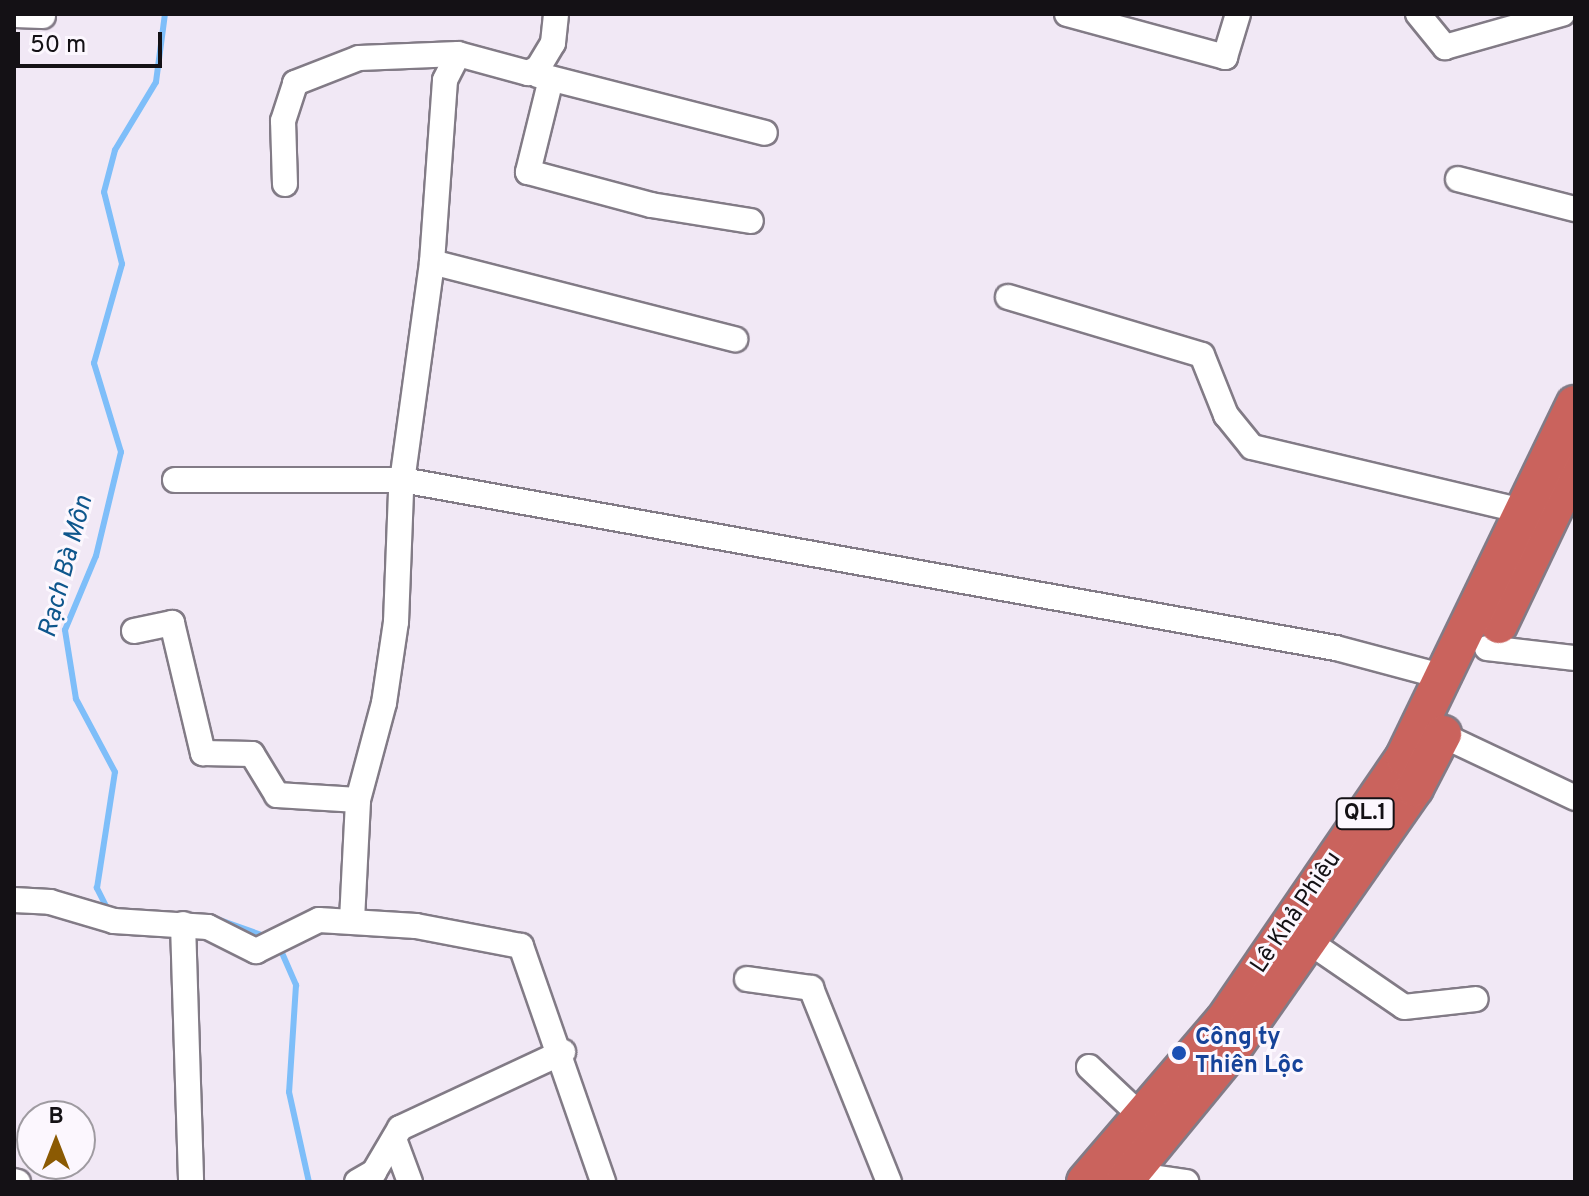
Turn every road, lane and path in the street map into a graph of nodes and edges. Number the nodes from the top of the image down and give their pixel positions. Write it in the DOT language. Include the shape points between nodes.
graph roads {
  1 [pos="556,14"];
  2 [pos="1067,14"];
  3 [pos="1238,14"];
  4 [pos="1418,14"];
  5 [pos="1562,14"];
  6 [pos="14,15"];
  7 [pos="43,16"];
  8 [pos="458,54"];
  9 [pos="540,76"];
  10 [pos="765,133"];
  11 [pos="1458,179"];
  12 [pos="285,184"];
  13 [pos="1575,209"];
  14 [pos="751,221"];
  15 [pos="432,262"];
  16 [pos="1008,297"];
  17 [pos="735,339"];
  18 [pos="1575,404"];
  19 [pos="1575,466"];
  20 [pos="175,480"];
  21 [pos="402,480"];
  22 [pos="1526,512"];
  23 [pos="134,631"];
  24 [pos="1487,648"];
  25 [pos="1575,658"];
  26 [pos="1445,677"];
  27 [pos="1442,735"];
  28 [pos="1575,798"];
  29 [pos="358,800"];
  30 [pos="14,900"];
  31 [pos="352,920"];
  32 [pos="183,924"];
  33 [pos="1308,941"];
  34 [pos="747,979"];
  35 [pos="1476,999"];
  36 [pos="563,1052"];
  37 [pos="1089,1067"];
  38 [pos="1142,1117"];
  39 [pos="394,1139"];
  40 [pos="1128,1178"];
  41 [pos="191,1182"];
  42 [pos="357,1182"];
  43 [pos="410,1182"];
  44 [pos="603,1182"];
  45 [pos="889,1182"];
  46 [pos="1085,1182"];
  47 [pos="1186,1182"];
  1 -- 9 [label="street" via="553,43"];
  2 -- 3 [label="street" via="1225,57"];
  4 -- 5 [label="street" via="1445,47"];
  6 -- 7 [label="street"];
  8 -- 9 [label="street"];
  8 -- 12 [label="street" via="359,58 295,83 283,121"];
  8 -- 15 [label="street" via="445,80"];
  9 -- 10 [label="street"];
  9 -- 14 [label="street" via="528,172 651,205"];
  11 -- 13 [label="street"];
  15 -- 17 [label="street"];
  15 -- 21 [label="street"];
  16 -- 22 [label="street" via="1202,355 1226,415 1252,447"];
  18 -- 22 [label="highway, Lê Khả Phiêu / QL.1"];
  19 -- 24 [label="highway, Lê Khả Phiêu / QL.1"];
  20 -- 21 [label="street"];
  21 -- 26 [label="street" via="1336,648"];
  21 -- 29 [label="street" via="386,689"];
  22 -- 26 [label="highway, Lê Khả Phiêu / QL.1"];
  23 -- 29 [label="street" via="172,623 203,753 252,754 277,795"];
  24 -- 25 [label="street"];
  24 -- 27 [label="highway, Lê Khả Phiêu / QL.1"];
  26 -- 38 [label="highway, Lê Khả Phiêu / QL.1" via="1404,757 1251,980"];
  27 -- 28 [label="street"];
  27 -- 33 [label="highway, Lê Khả Phiêu / QL.1" via="1415,788"];
  29 -- 31 [label="street"];
  30 -- 32 [label="street" via="50,902 114,921"];
  31 -- 32 [label="street" via="301,924 276,944"];
  31 -- 36 [label="street" via="521,946"];
  32 -- 41 [label="street"];
  33 -- 35 [label="street" via="1404,1007"];
  33 -- 40 [label="highway, Lê Khả Phiêu / QL.1"];
  34 -- 45 [label="street" via="811,988"];
  36 -- 39 [label="street" via="400,1128"];
  36 -- 44 [label="street"];
  37 -- 38 [label="street"];
  38 -- 46 [label="highway, Lê Khả Phiêu / QL.1"];
  39 -- 42 [label="street" via="374,1172"];
  39 -- 43 [label="street"];
  40 -- 47 [label="street"];
}
